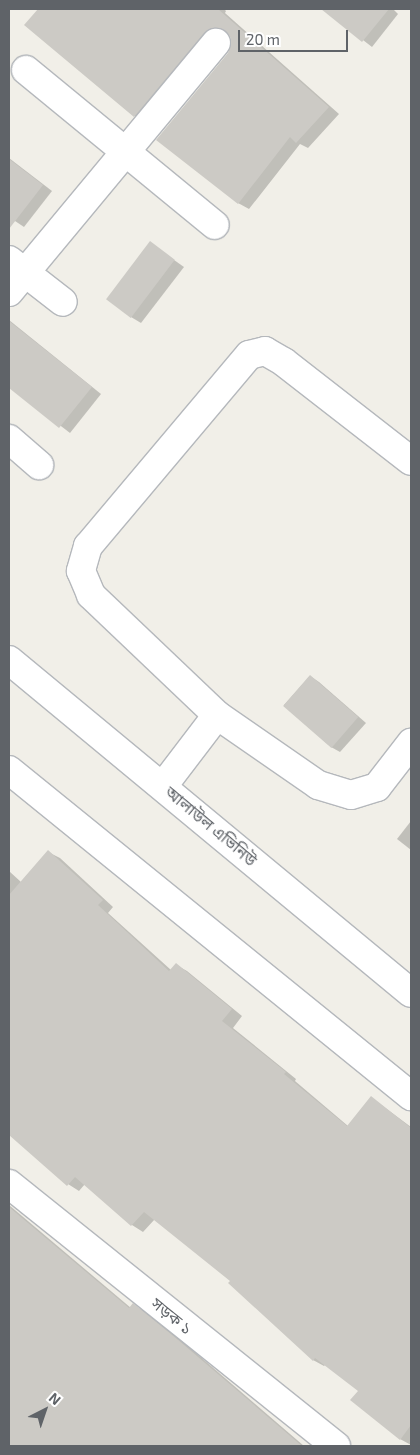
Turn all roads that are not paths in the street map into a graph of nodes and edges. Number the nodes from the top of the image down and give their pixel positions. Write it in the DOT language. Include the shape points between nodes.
graph roads {
  1 [pos="216,43"];
  2 [pos="26,70"];
  3 [pos="126,152"];
  4 [pos="215,225"];
  5 [pos="14,275"];
  6 [pos="63,302"];
  7 [pos="9,440"];
  8 [pos="411,462"];
  9 [pos="39,465"];
  10 [pos="9,660"];
  11 [pos="216,715"];
  12 [pos="411,743"];
  13 [pos="9,770"];
  14 [pos="163,786"];
  15 [pos="411,993"];
  16 [pos="411,1096"];
  17 [pos="9,1184"];
  18 [pos="336,1446"];
  1 -- 3 [label="street"];
  2 -- 3 [label="street"];
  3 -- 4 [label="street"];
  3 -- 5 [label="street"];
  5 -- 6 [label="street"];
  7 -- 9 [label="street"];
  8 -- 11 [label="street" via="284,362 265,351 249,356 88,546 82,572 91,595"];
  10 -- 14 [label="street, আলাউল এভিনিউ"];
  11 -- 12 [label="street" via="318,785 351,794 377,787"];
  11 -- 14 [label="street"];
  13 -- 16 [label="street"];
  14 -- 15 [label="street, আলাউল এভিনিউ"];
  17 -- 18 [label="street, সড়ক ১"];
}
